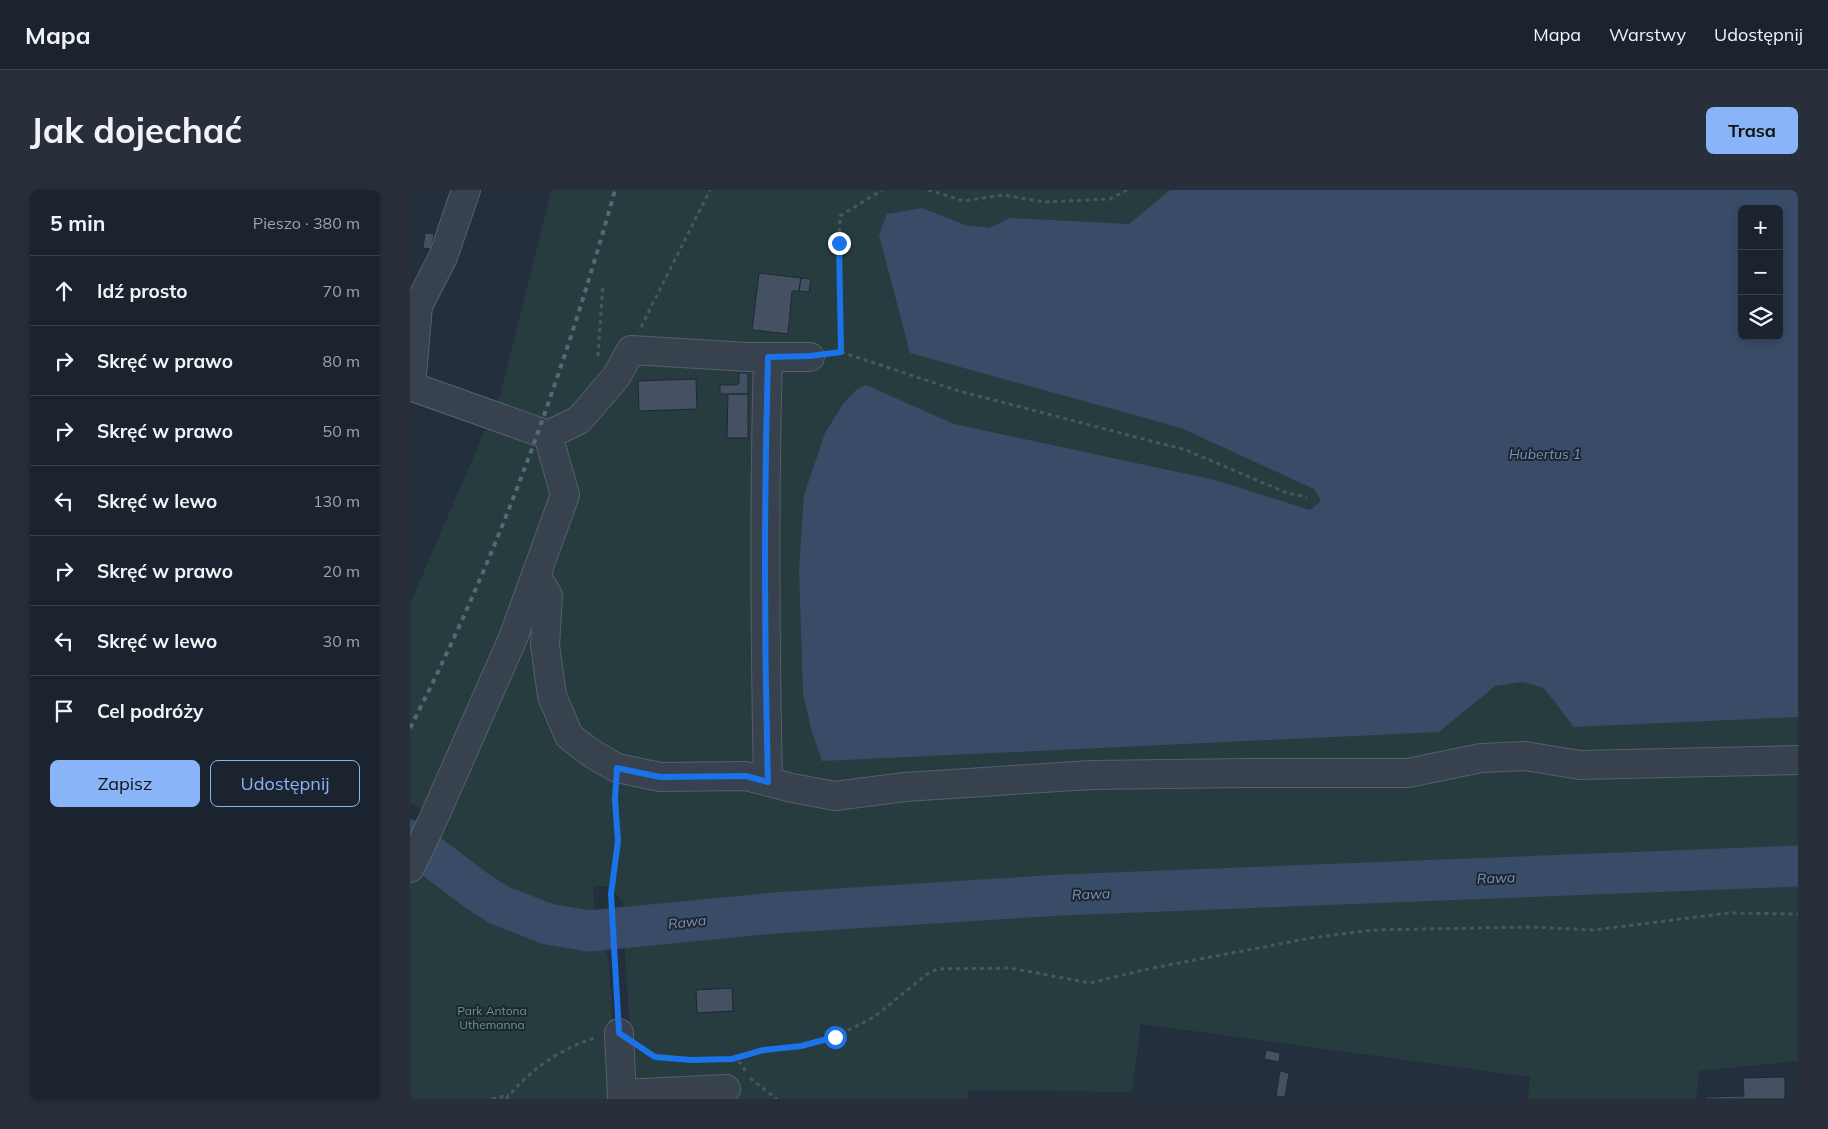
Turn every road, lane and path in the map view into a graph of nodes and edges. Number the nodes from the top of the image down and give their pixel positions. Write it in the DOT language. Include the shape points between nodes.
graph roads {
  1 [pos="466,190"];
  2 [pos="710,190"];
  3 [pos="882,190"];
  4 [pos="928,190"];
  5 [pos="1127,190"];
  6 [pos="603,284"];
  7 [pos="631,350"];
  8 [pos="841,352"];
  9 [pos="810,356"];
  10 [pos="768,357"];
  11 [pos="411,386"];
  12 [pos="601,396"];
  13 [pos="548,435"];
  14 [pos="1307,497"];
  15 [pos="536,575"];
  16 [pos="1798,760"];
  17 [pos="617,768"];
  18 [pos="768,782"];
  19 [pos="410,868"];
  20 [pos="1798,914"];
  21 [pos="619,1033"];
  22 [pos="732,1059"];
  23 [pos="726,1089"];
  24 [pos="509,1095"];
  25 [pos="622,1096"];
  26 [pos="492,1099"];
  27 [pos="506,1099"];
  28 [pos="777,1099"];
  1 -- 11 [label="lane" via="443,257 418,306"];
  2 -- 7 [label="path"];
  3 -- 8 [label="path" via="840,216"];
  4 -- 5 [label="path" via="964,201 1003,195 1044,202 1110,199"];
  6 -- 12 [label="path" via="597,374"];
  7 -- 10 [label="lane"];
  7 -- 12 [label="lane"];
  8 -- 9 [label="path"];
  8 -- 14 [label="path" via="959,391 1186,450 1286,493"];
  9 -- 10 [label="lane"];
  10 -- 18 [label="lane" via="765,554"];
  11 -- 13 [label="lane"];
  12 -- 13 [label="lane" via="579,420"];
  13 -- 15 [label="lane" via="565,495"];
  15 -- 17 [label="lane" via="548,596 545,645 552,696 569,736"];
  15 -- 19 [label="lane" via="513,638"];
  16 -- 18 [label="lane" via="1580,765 1516,756 1481,758 1408,772 1091,776 905,787 835,796"];
  17 -- 18 [label="lane" via="660,777 746,776"];
  17 -- 21 [label="path" via="618,841 611,894"];
  20 -- 22 [label="path" via="1728,914 1592,930 1531,927 1374,930 1311,938 1148,968 1090,983 1010,968 937,969 874,1017 835,1037"];
  21 -- 22 [label="path" via="655,1057"];
  21 -- 24 [label="path" via="579,1043 551,1057"];
  21 -- 25 [label="lane"];
  22 -- 28 [label="path" via="742,1064 747,1076 759,1087"];
  23 -- 25 [label="lane"];
  24 -- 26 [label="path"];
  24 -- 27 [label="path"];
}
